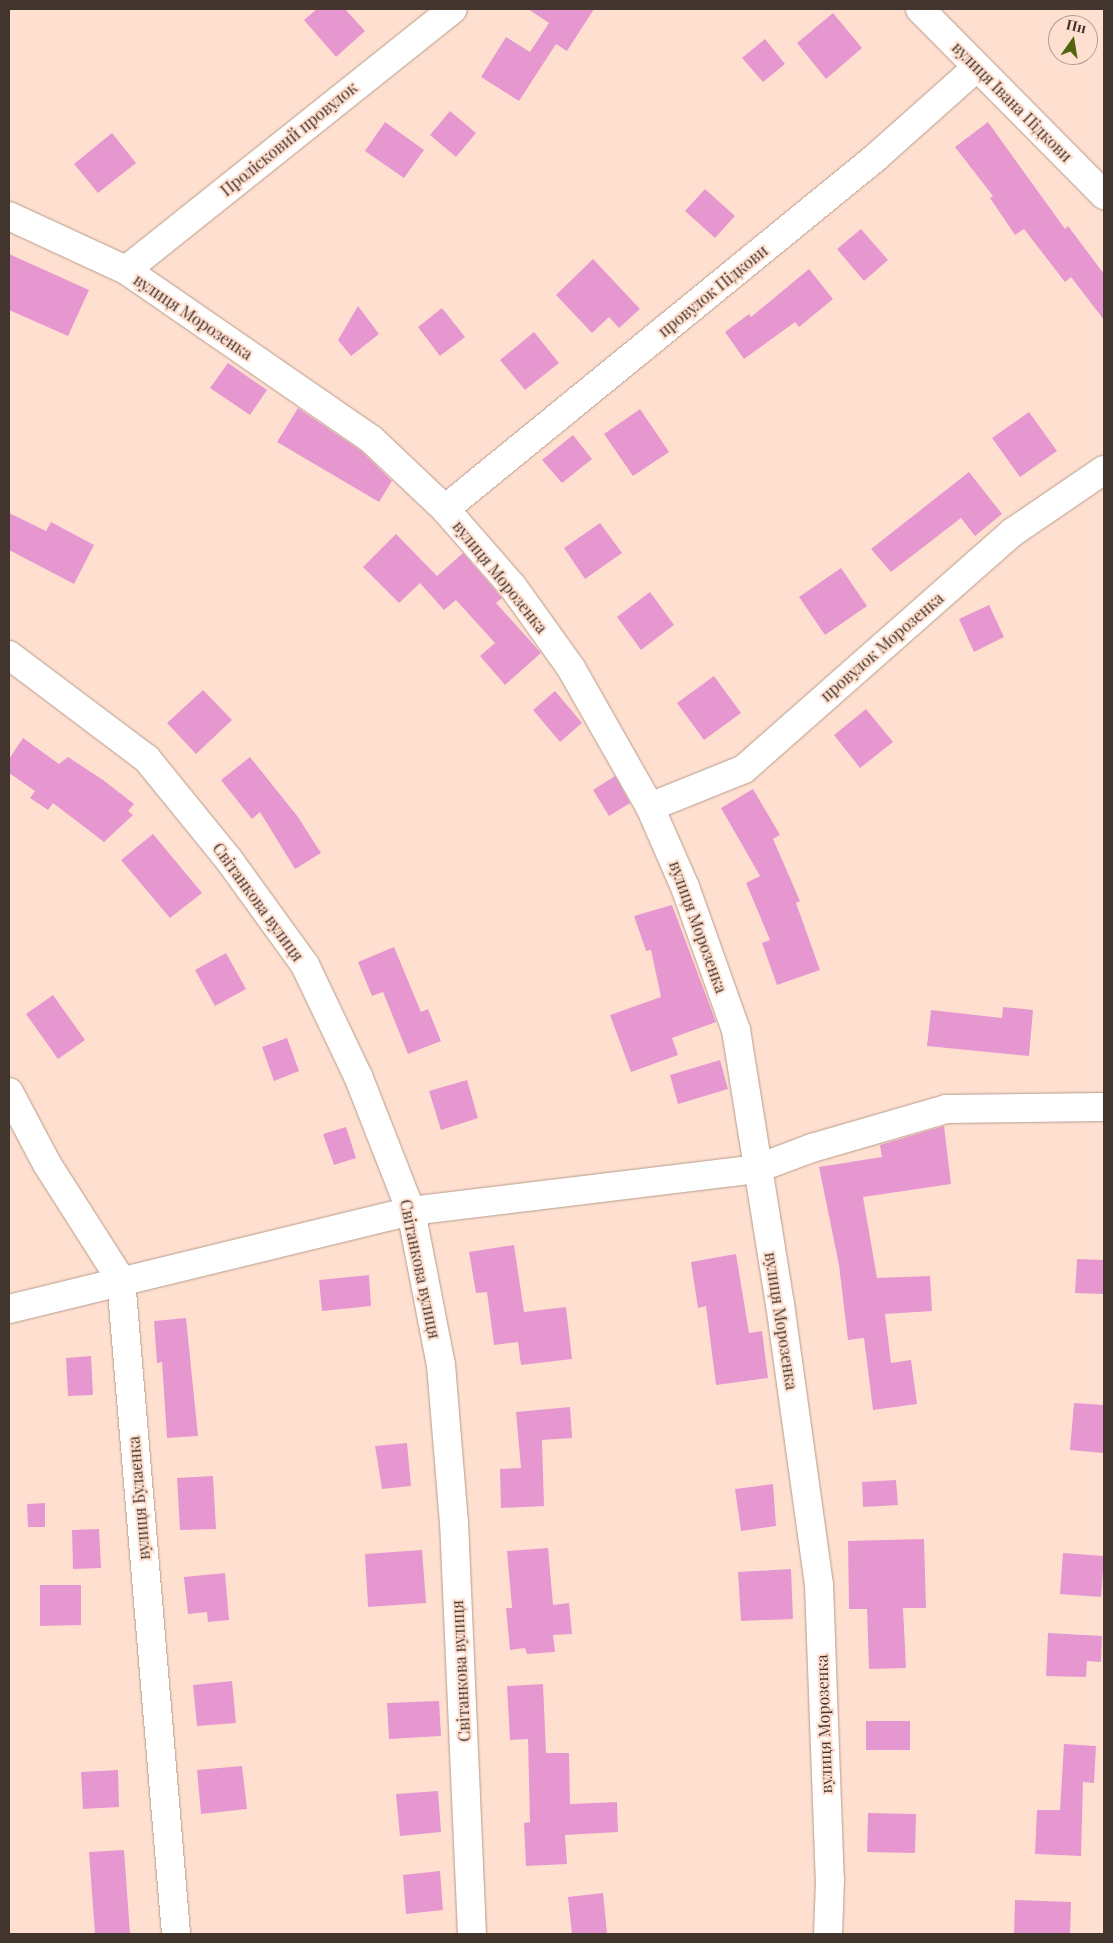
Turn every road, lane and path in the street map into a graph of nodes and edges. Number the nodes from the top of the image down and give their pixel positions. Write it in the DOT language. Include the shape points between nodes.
graph roads {
  1 [pos="453,9"];
  2 [pos="920,9"];
  3 [pos="976,68"];
  4 [pos="1104,195"];
  5 [pos="9,216"];
  6 [pos="126,270"];
  7 [pos="1104,470"];
  8 [pos="445,509"];
  9 [pos="9,655"];
  10 [pos="650,807"];
  11 [pos="9,1092"];
  12 [pos="1104,1107"];
  13 [pos="756,1169"];
  14 [pos="411,1211"];
  15 [pos="121,1280"];
  16 [pos="9,1309"];
  17 [pos="176,1934"];
  18 [pos="472,1934"];
  19 [pos="828,1934"];
  1 -- 6 [label="street, Пролісковий провулок"];
  2 -- 3 [label="street, вулиця Івана Підкови"];
  3 -- 4 [label="street, вулиця Івана Підкови"];
  3 -- 8 [label="street, провулок Підкови" via="875,158"];
  5 -- 6 [label="street, вулиця Морозенка"];
  6 -- 8 [label="street, вулиця Морозенка" via="371,440"];
  7 -- 10 [label="street, провулок Морозенка" via="1013,532 744,769"];
  8 -- 10 [label="street, вулиця Морозенка" via="513,587 571,668"];
  9 -- 14 [label="street, Світанкова вулиця" via="148,759 229,860 304,965 358,1076"];
  10 -- 13 [label="street, вулиця Морозенка" via="685,887 736,1030"];
  11 -- 15 [label="street, вулиця Булаєнка" via="47,1164"];
  12 -- 13 [label="street" via="946,1109 821,1145"];
  13 -- 14 [label="street"];
  13 -- 19 [label="street, вулиця Морозенка" via="780,1304 819,1584 830,1880"];
  14 -- 15 [label="street" via="221,1259"];
  14 -- 18 [label="street, Світанкова вулиця" via="441,1366 454,1522"];
  15 -- 16 [label="street"];
  15 -- 17 [label="street, вулиця Булаєнка"];
}
